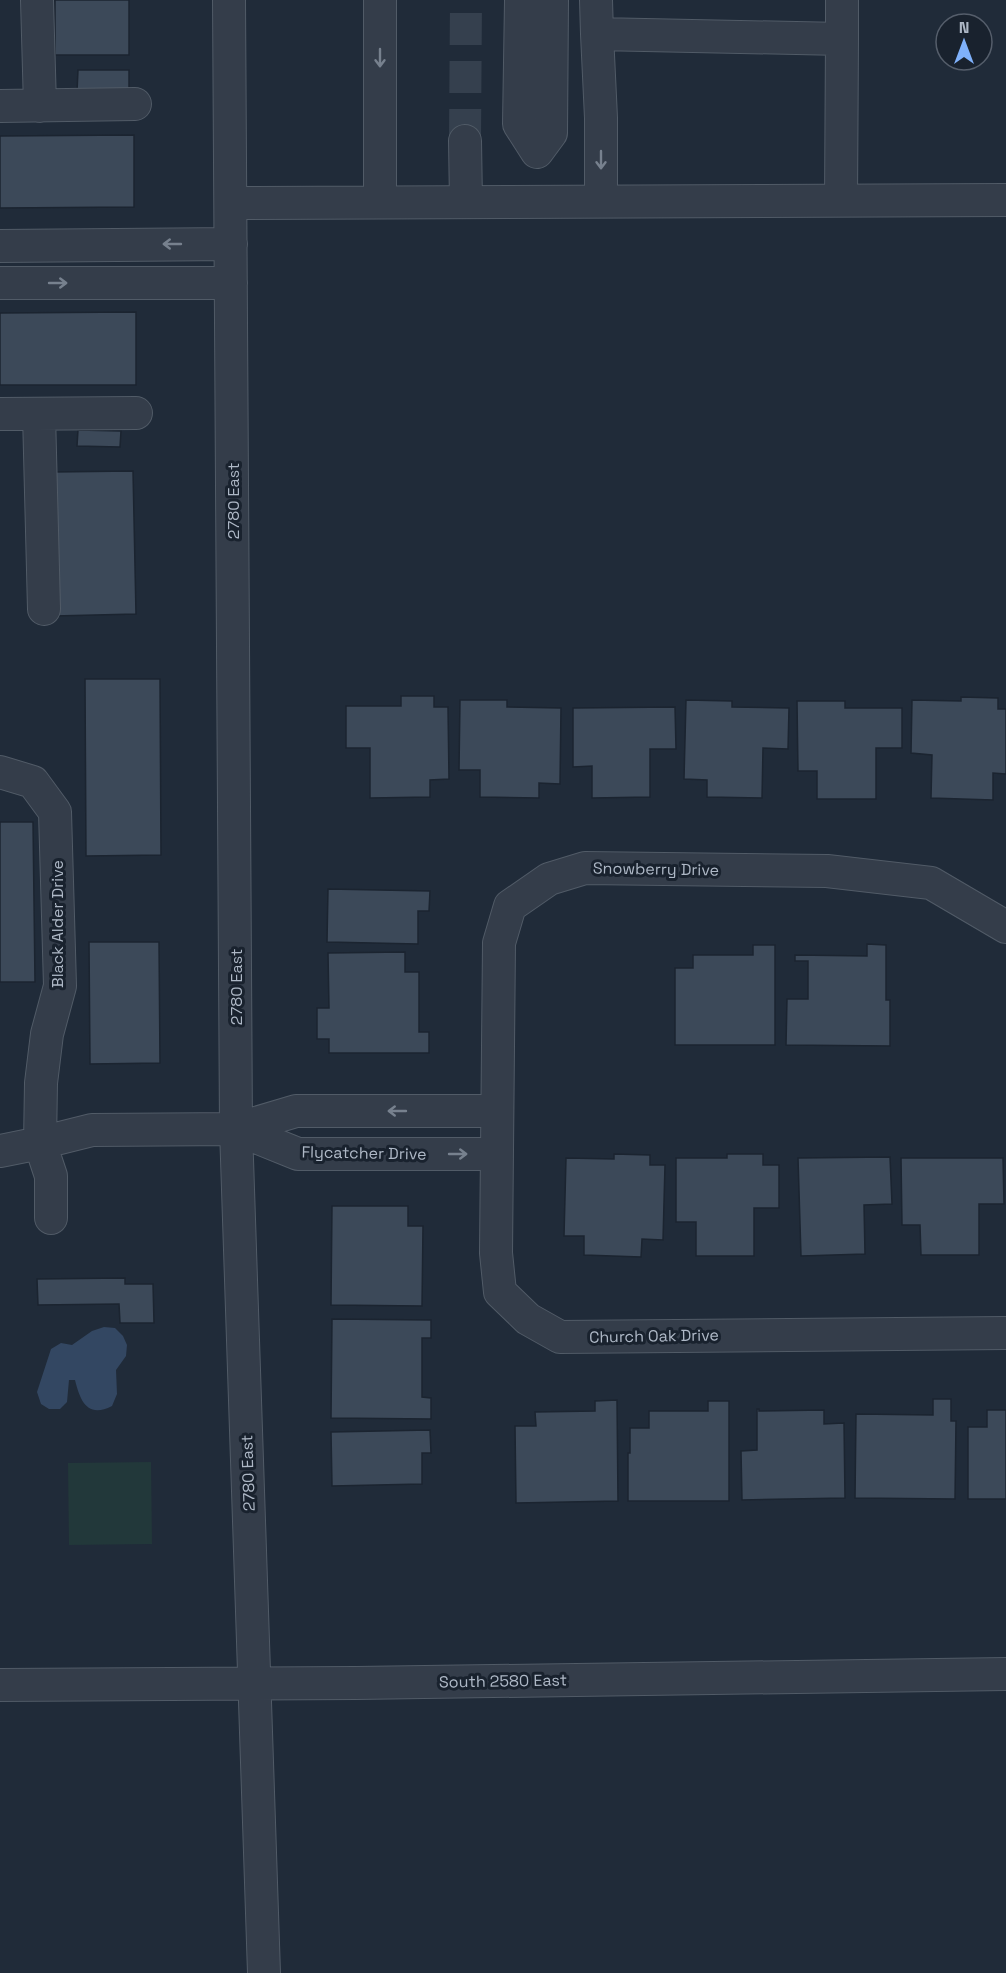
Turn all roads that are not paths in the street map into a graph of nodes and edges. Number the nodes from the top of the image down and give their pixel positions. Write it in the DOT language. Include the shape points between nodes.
graph roads {
  1 [pos="37,0"];
  2 [pos="229,0"];
  3 [pos="380,0"];
  4 [pos="596,0"];
  5 [pos="842,0"];
  6 [pos="537,1"];
  7 [pos="597,34"];
  8 [pos="842,39"];
  9 [pos="135,104"];
  10 [pos="0,106"];
  11 [pos="40,106"];
  12 [pos="465,141"];
  13 [pos="841,200"];
  14 [pos="1006,200"];
  15 [pos="601,201"];
  16 [pos="380,202"];
  17 [pos="466,202"];
  18 [pos="536,202"];
  19 [pos="231,203"];
  20 [pos="231,244"];
  21 [pos="0,246"];
  22 [pos="0,283"];
  23 [pos="231,283"];
  24 [pos="136,413"];
  25 [pos="0,414"];
  26 [pos="39,414"];
  27 [pos="44,609"];
  28 [pos="0,772"];
  29 [pos="1006,927"];
  30 [pos="497,1111"];
  31 [pos="236,1129"];
  32 [pos="40,1143"];
  33 [pos="0,1151"];
  34 [pos="497,1154"];
  35 [pos="51,1218"];
  36 [pos="1006,1333"];
  37 [pos="1006,1674"];
  38 [pos="256,1683"];
  39 [pos="0,1685"];
  40 [pos="264,1973"];
  1 -- 11 [label="street"];
  2 -- 19 [label="street, 2780 East"];
  3 -- 16 [label="street, one-way"];
  4 -- 7 [label="street"];
  5 -- 8 [label="street"];
  6 -- 18 [label="street" via="550,133 537,152"];
  7 -- 8 [label="street"];
  7 -- 15 [label="street, one-way"];
  8 -- 13 [label="street"];
  9 -- 11 [label="street"];
  10 -- 11 [label="street"];
  12 -- 17 [label="street"];
  13 -- 14 [label="street"];
  13 -- 15 [label="street"];
  15 -- 18 [label="street"];
  16 -- 17 [label="street"];
  16 -- 19 [label="street"];
  17 -- 18 [label="street"];
  19 -- 20 [label="street, 2780 East"];
  20 -- 21 [label="street, one-way"];
  20 -- 23 [label="street, 2780 East"];
  22 -- 23 [label="street, one-way"];
  23 -- 31 [label="street, 2780 East"];
  24 -- 26 [label="street"];
  25 -- 26 [label="street"];
  26 -- 27 [label="street"];
  28 -- 32 [label="street, Black Alder Drive" via="33,782 55,812 60,986 47,1034"];
  29 -- 30 [label="street, Snowberry Drive" via="931,883 827,871 585,868 549,879 510,906 499,943"];
  30 -- 31 [label="street, Flycatcher Drive, one-way" via="296,1111"];
  30 -- 34 [label="street, Church Oak Drive"];
  31 -- 32 [label="street, Flycatcher Drive" via="92,1130"];
  31 -- 34 [label="street, Flycatcher Drive, one-way" via="298,1154"];
  31 -- 38 [label="street, 2780 East"];
  32 -- 33 [label="street, Flycatcher Drive"];
  32 -- 35 [label="street, Black Alder Drive" via="51,1176"];
  34 -- 36 [label="street, Church Oak Drive" via="496,1253 500,1292 528,1319 560,1337"];
  37 -- 38 [label="street, South 2580 East"];
  38 -- 39 [label="street, South 2580 East"];
  38 -- 40 [label="street, 2780 East"];
}
